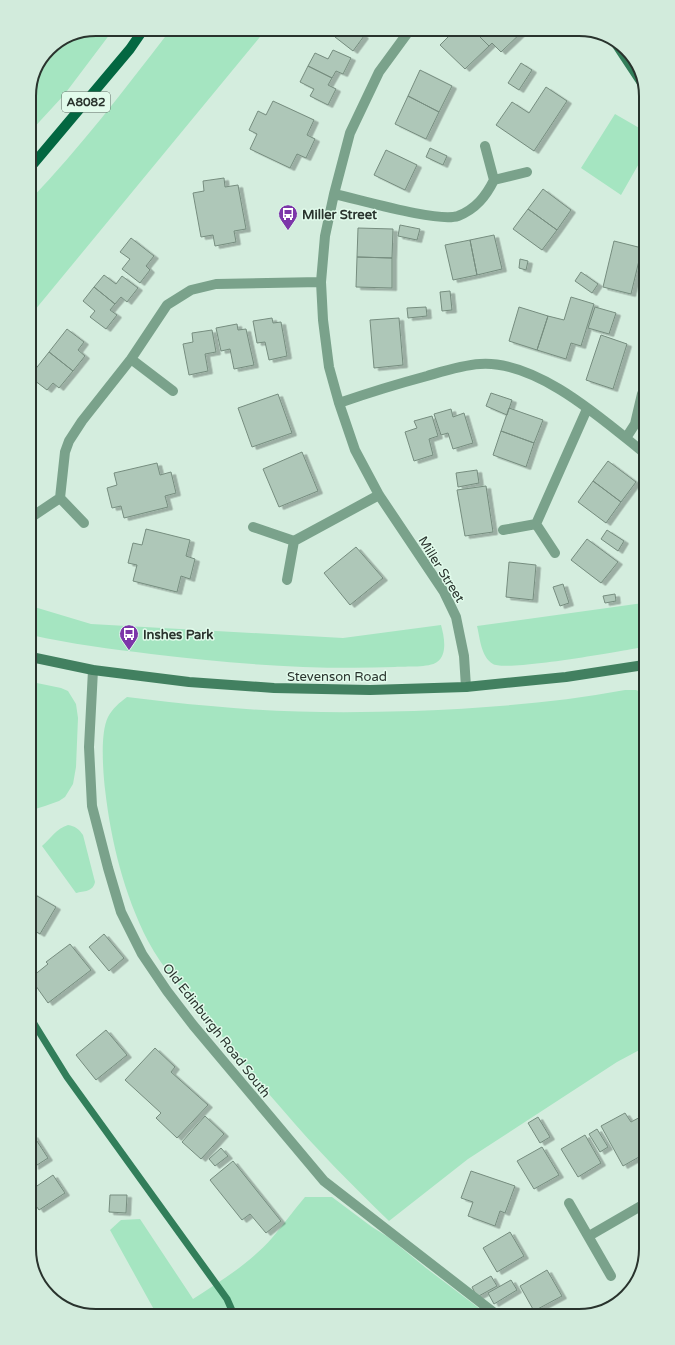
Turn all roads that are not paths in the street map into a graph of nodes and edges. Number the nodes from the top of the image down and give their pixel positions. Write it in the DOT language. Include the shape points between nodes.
graph roads {
  1 [pos="139,36"];
  2 [pos="405,36"];
  3 [pos="485,146"];
  4 [pos="36,162"];
  5 [pos="527,172"];
  6 [pos="494,180"];
  7 [pos="334,194"];
  8 [pos="322,282"];
  9 [pos="131,360"];
  10 [pos="173,391"];
  11 [pos="339,403"];
  12 [pos="639,407"];
  13 [pos="587,409"];
  14 [pos="626,438"];
  15 [pos="639,449"];
  16 [pos="379,495"];
  17 [pos="60,498"];
  18 [pos="36,514"];
  19 [pos="84,523"];
  20 [pos="536,524"];
  21 [pos="253,528"];
  22 [pos="503,530"];
  23 [pos="294,541"];
  24 [pos="555,553"];
  25 [pos="287,580"];
  26 [pos="36,658"];
  27 [pos="639,666"];
  28 [pos="94,670"];
  29 [pos="466,687"];
  30 [pos="569,1203"];
  31 [pos="639,1207"];
  32 [pos="589,1236"];
  33 [pos="611,1276"];
  34 [pos="489,1309"];
  1 -- 4 [label="main road, A8082"];
  2 -- 7 [label="street, Miller Street" via="378,72 353,127"];
  3 -- 6 [label="street"];
  5 -- 6 [label="street"];
  6 -- 7 [label="street" via="477,205 457,216 432,217"];
  7 -- 8 [label="street, Miller Street" via="325,236"];
  8 -- 9 [label="street" via="216,284 191,290 167,305"];
  8 -- 11 [label="street, Miller Street" via="328,360"];
  9 -- 10 [label="street"];
  9 -- 17 [label="street" via="69,441 65,452"];
  11 -- 13 [label="street" via="455,368 481,364 507,366 534,375"];
  11 -- 16 [label="street, Miller Street" via="355,450"];
  12 -- 14 [label="street" via="635,424"];
  13 -- 14 [label="street"];
  13 -- 20 [label="street"];
  14 -- 15 [label="street"];
  16 -- 23 [label="street"];
  16 -- 29 [label="street, Miller Street" via="444,592 456,617 464,656"];
  17 -- 18 [label="street"];
  17 -- 19 [label="street"];
  20 -- 22 [label="street"];
  20 -- 24 [label="street"];
  21 -- 23 [label="street"];
  23 -- 25 [label="street"];
  26 -- 28 [label="street, Stevenson Road"];
  27 -- 29 [label="street, Stevenson Road" via="566,677"];
  28 -- 29 [label="street, Stevenson Road" via="189,682 274,688 370,690"];
  28 -- 34 [label="street, Old Edinburgh Road South" via="89,747 92,806 121,912 142,954 193,1025 324,1181"];
  30 -- 32 [label="street"];
  31 -- 32 [label="street"];
  32 -- 33 [label="street"];
}
